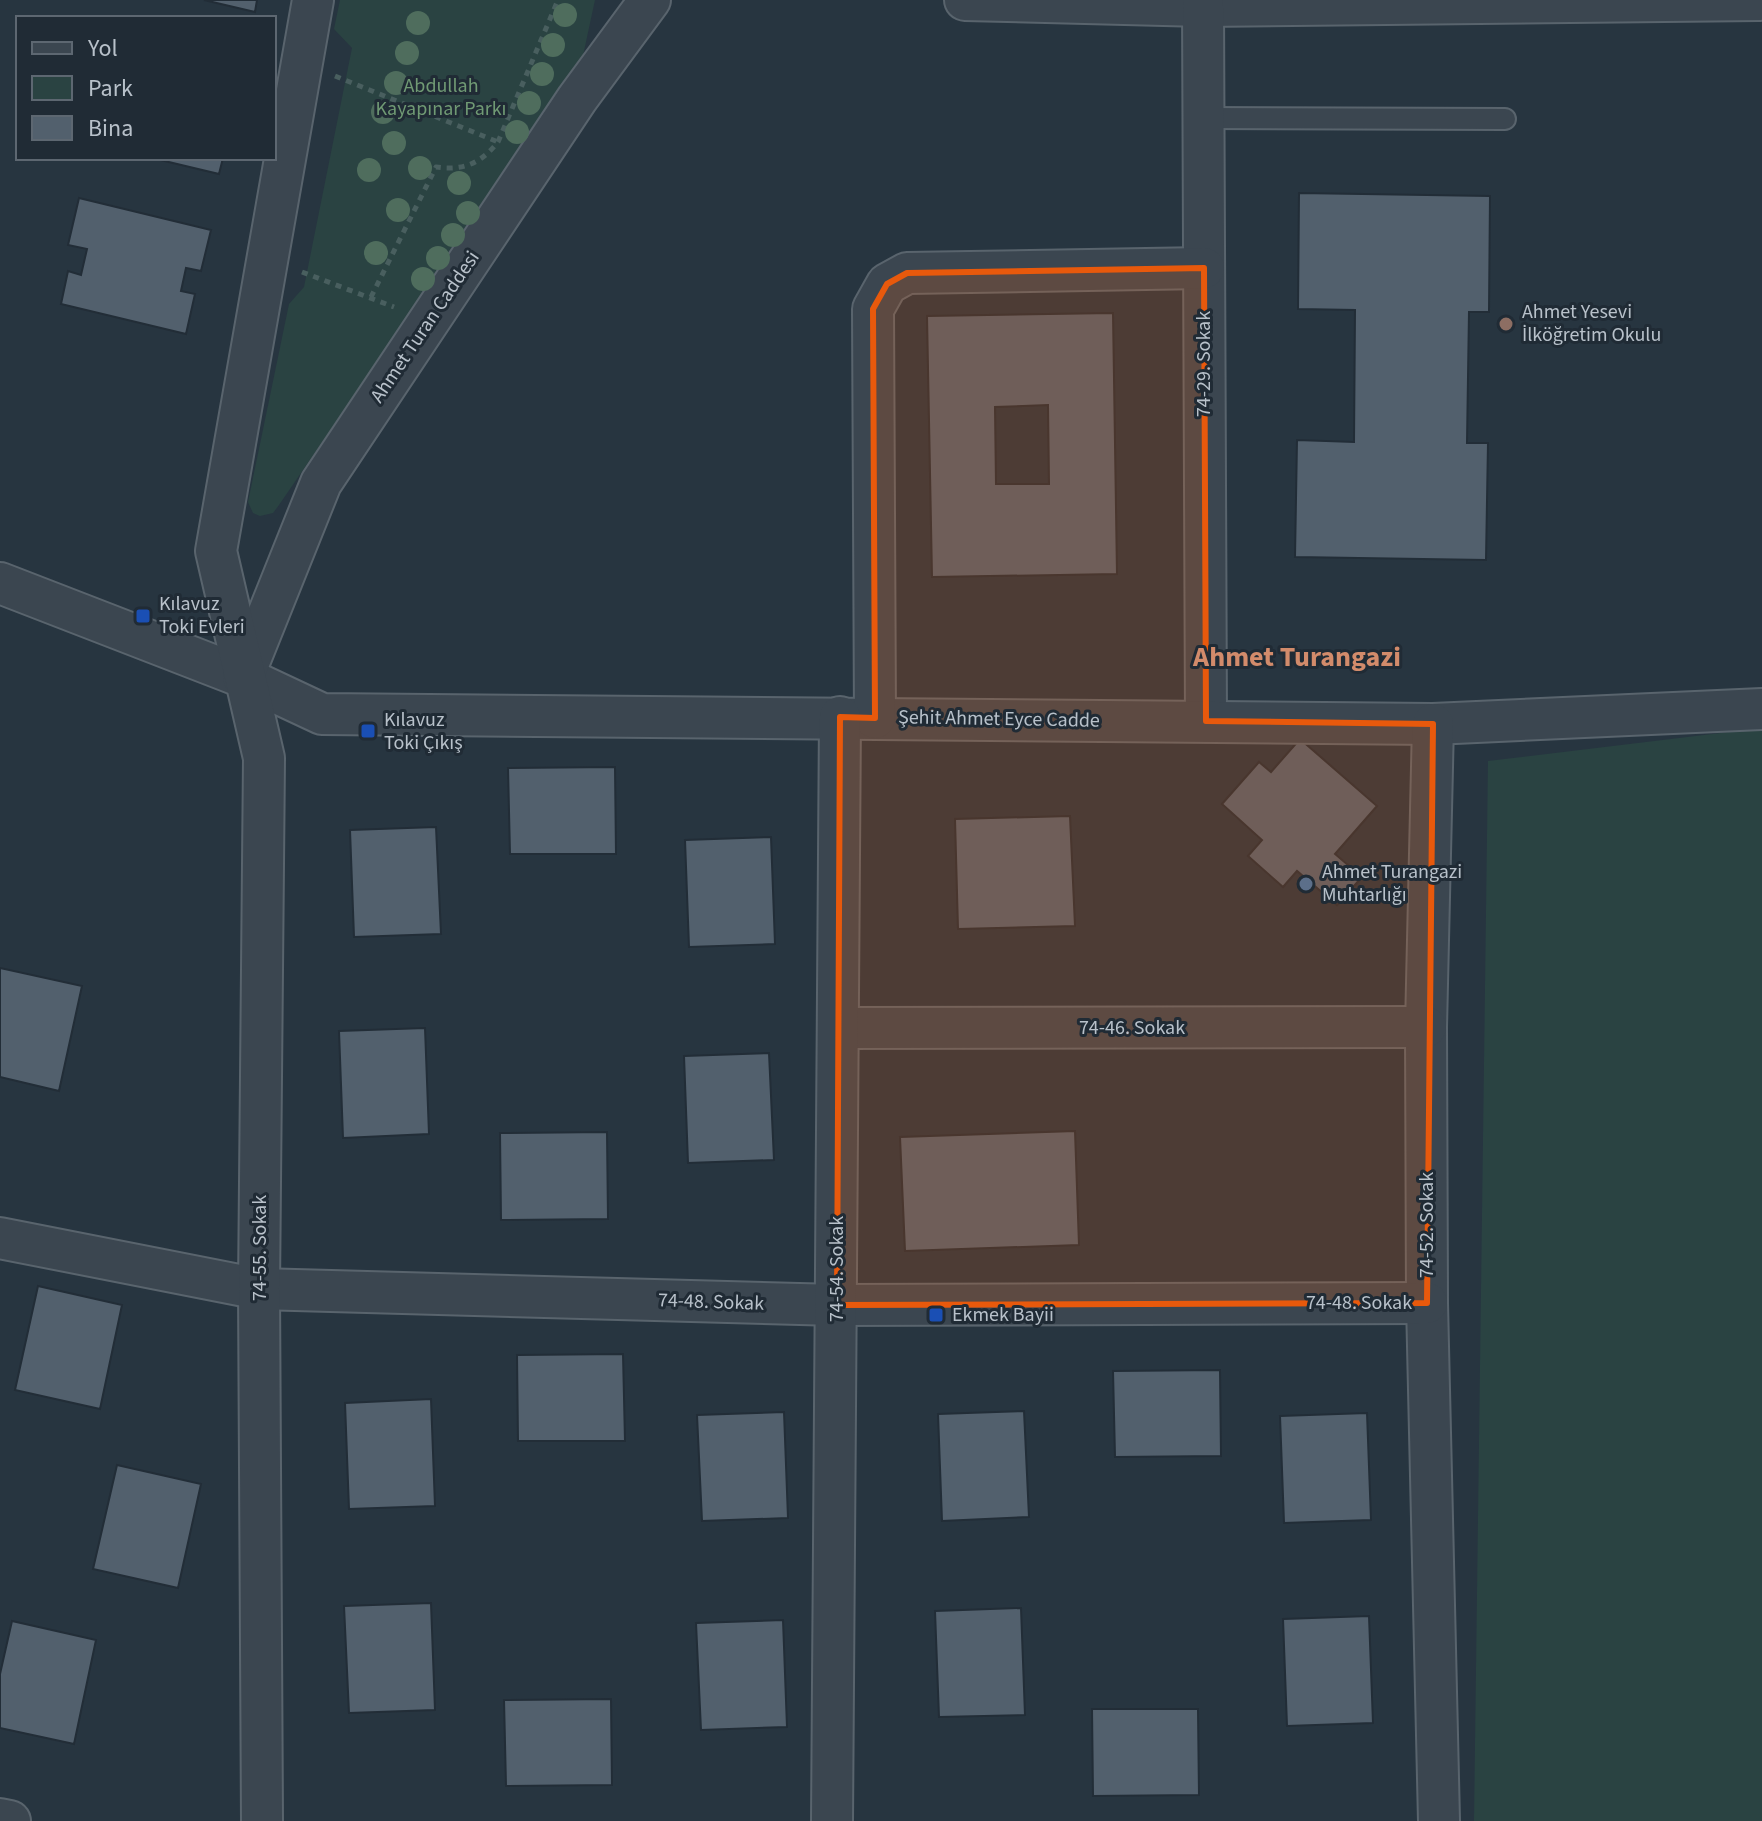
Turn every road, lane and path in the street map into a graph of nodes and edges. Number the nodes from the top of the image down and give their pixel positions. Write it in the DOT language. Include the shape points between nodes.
graph roads {
  1 [pos="313,0"];
  2 [pos="558,0"];
  3 [pos="650,0"];
  4 [pos="965,0"];
  5 [pos="1759,0"];
  6 [pos="1203,6"];
  7 [pos="302,63"];
  8 [pos="1203,118"];
  9 [pos="1505,119"];
  10 [pos="498,142"];
  11 [pos="267,260"];
  12 [pos="1204,268"];
  13 [pos="371,297"];
  14 [pos="429,321"];
  15 [pos="0,583"];
  16 [pos="243,677"];
  17 [pos="1762,709"];
  18 [pos="858,717"];
  19 [pos="1206,721"];
  20 [pos="1433,724"];
  21 [pos="1426,1027"];
  22 [pos="838,1028"];
  23 [pos="0,1238"];
  24 [pos="259,1289"];
  25 [pos="1427,1303"];
  26 [pos="837,1305"];
  27 [pos="0,1819"];
  28 [pos="10,1821"];
  29 [pos="262,1821"];
  30 [pos="832,1821"];
  31 [pos="1439,1821"];
  1 -- 7 [label="street, 74-55. Sokak"];
  2 -- 10 [label="path"];
  3 -- 14 [label="street, Ahmet Turan Caddesi"];
  4 -- 6 [label="street"];
  5 -- 6 [label="street"];
  6 -- 8 [label="street, 74-29. Sokak"];
  7 -- 10 [label="path"];
  7 -- 11 [label="street, 74-55. Sokak"];
  8 -- 9 [label="lane"];
  8 -- 12 [label="street, 74-29. Sokak"];
  10 -- 13 [label="path" via="470,166 436,167"];
  11 -- 13 [label="path"];
  11 -- 16 [label="street, 74-55. Sokak" via="216,551"];
  12 -- 18 [label="street, 74-54. Sokak" via="907,273 880,291 873,309"];
  12 -- 19 [label="street, 74-29. Sokak"];
  13 -- 14 [label="path"];
  14 -- 16 [label="street, Ahmet Turan Caddesi" via="321,483"];
  15 -- 16 [label="street, Şehit Ahmet Eyce Cadde"];
  16 -- 18 [label="street, Şehit Ahmet Eyce Cadde" via="322,714"];
  16 -- 24 [label="street, 74-55. Sokak" via="264,758"];
  17 -- 20 [label="street, Şehit Ahmet Eyce Cadde"];
  18 -- 19 [label="street, Şehit Ahmet Eyce Cadde"];
  18 -- 22 [label="street, 74-54. Sokak"];
  19 -- 20 [label="street, Şehit Ahmet Eyce Cadde"];
  20 -- 21 [label="street, 74-52. Sokak"];
  21 -- 22 [label="street, 74-46. Sokak"];
  21 -- 25 [label="street, 74-52. Sokak"];
  22 -- 26 [label="street, 74-54. Sokak"];
  23 -- 24 [label="street, 74-48. Sokak"];
  24 -- 26 [label="street, 74-48. Sokak"];
  24 -- 29 [label="street, 74-55. Sokak"];
  25 -- 26 [label="street, 74-48. Sokak"];
  25 -- 31 [label="street, 74-52. Sokak"];
  26 -- 30 [label="street, 74-54. Sokak"];
  27 -- 28 [label="street"];
}
